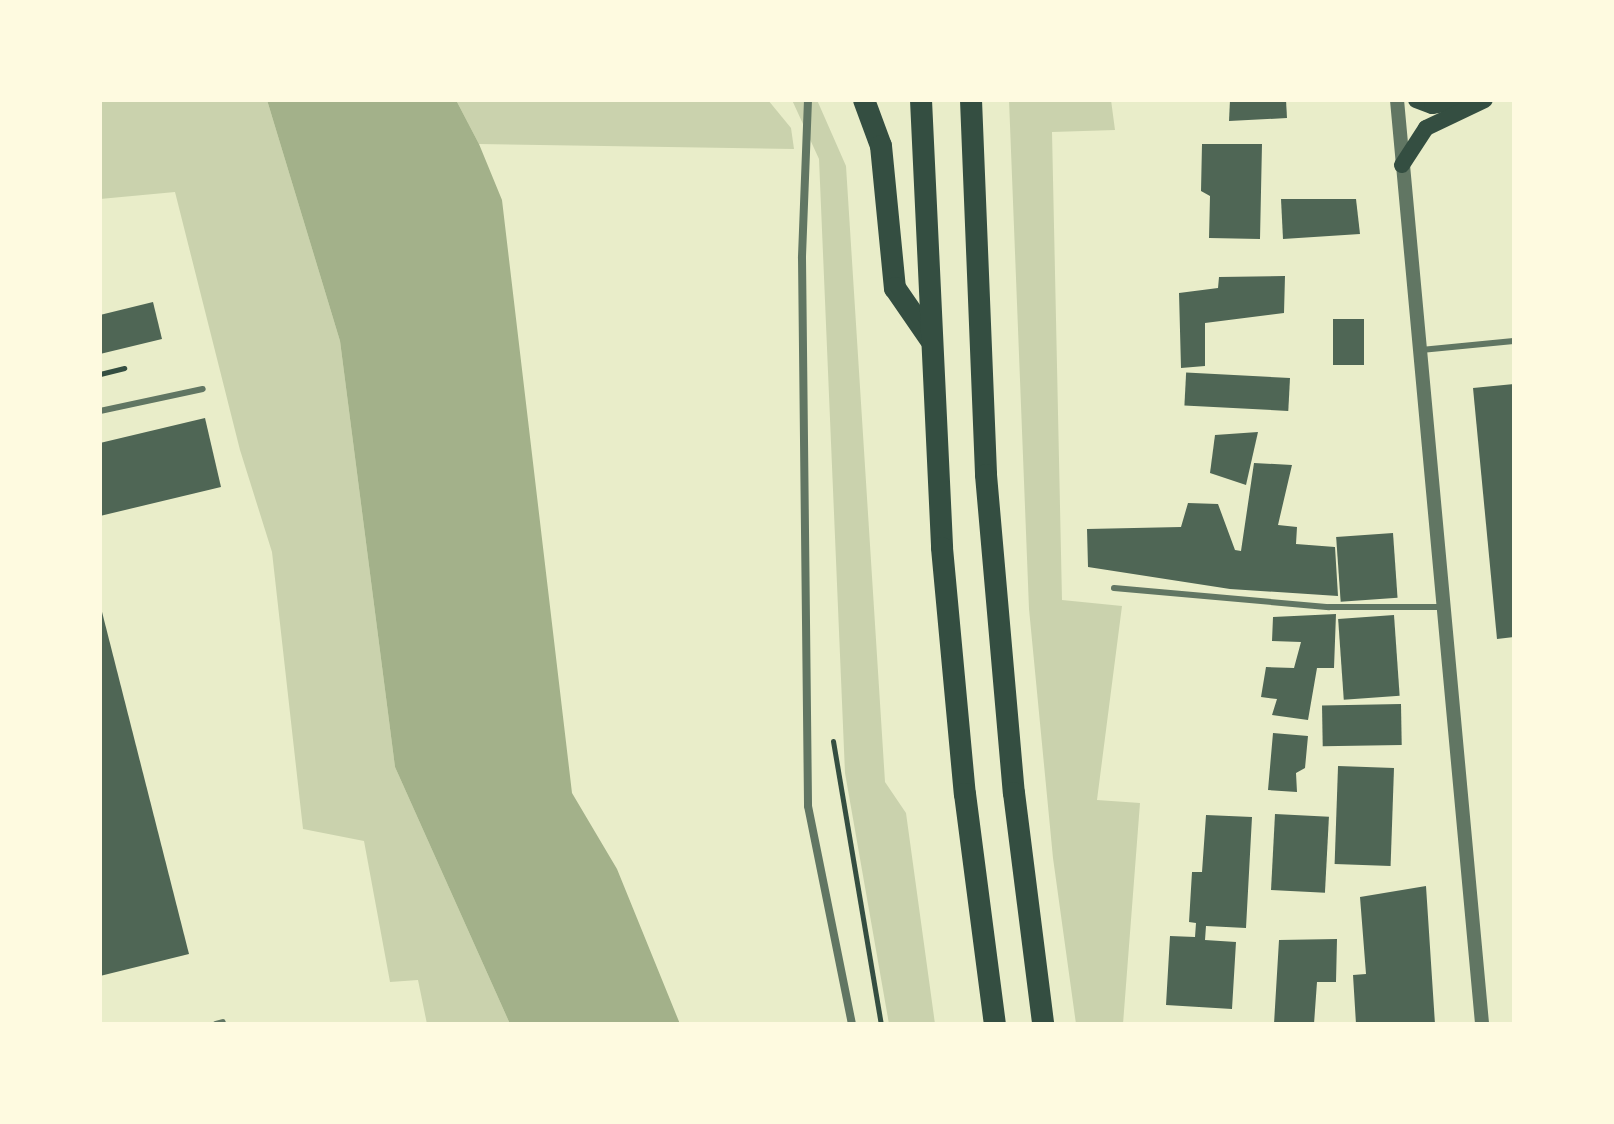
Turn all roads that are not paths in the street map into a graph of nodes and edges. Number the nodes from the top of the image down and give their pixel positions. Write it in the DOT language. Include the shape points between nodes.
graph roads {
  1 [pos="808,100"];
  2 [pos="864,100"];
  3 [pos="921,100"];
  4 [pos="971,100"];
  5 [pos="1397,100"];
  6 [pos="1416,100"];
  7 [pos="1467,100"];
  8 [pos="1485,100"];
  9 [pos="1402,165"];
  10 [pos="931,340"];
  11 [pos="1514,341"];
  12 [pos="1417,351"];
  13 [pos="203,389"];
  14 [pos="100,411"];
  15 [pos="1114,588"];
  16 [pos="1444,607"];
  17 [pos="852,1024"];
  18 [pos="995,1024"];
  19 [pos="1043,1024"];
  20 [pos="1482,1024"];
  1 -- 17 [label="street" via="802,258 808,806"];
  2 -- 10 [label="highway" via="881,146 895,288"];
  3 -- 10 [label="highway"];
  4 -- 19 [label="highway" via="986,475 1014,793"];
  5 -- 9 [label="street"];
  6 -- 7 [label="main road" via="1432,106"];
  8 -- 9 [label="main road" via="1426,128"];
  9 -- 12 [label="street"];
  10 -- 18 [label="highway" via="942,548 962,763"];
  11 -- 12 [label="lane"];
  12 -- 16 [label="street"];
  13 -- 14 [label="lane"];
  15 -- 16 [label="lane" via="1329,607"];
  16 -- 20 [label="street"];
}
